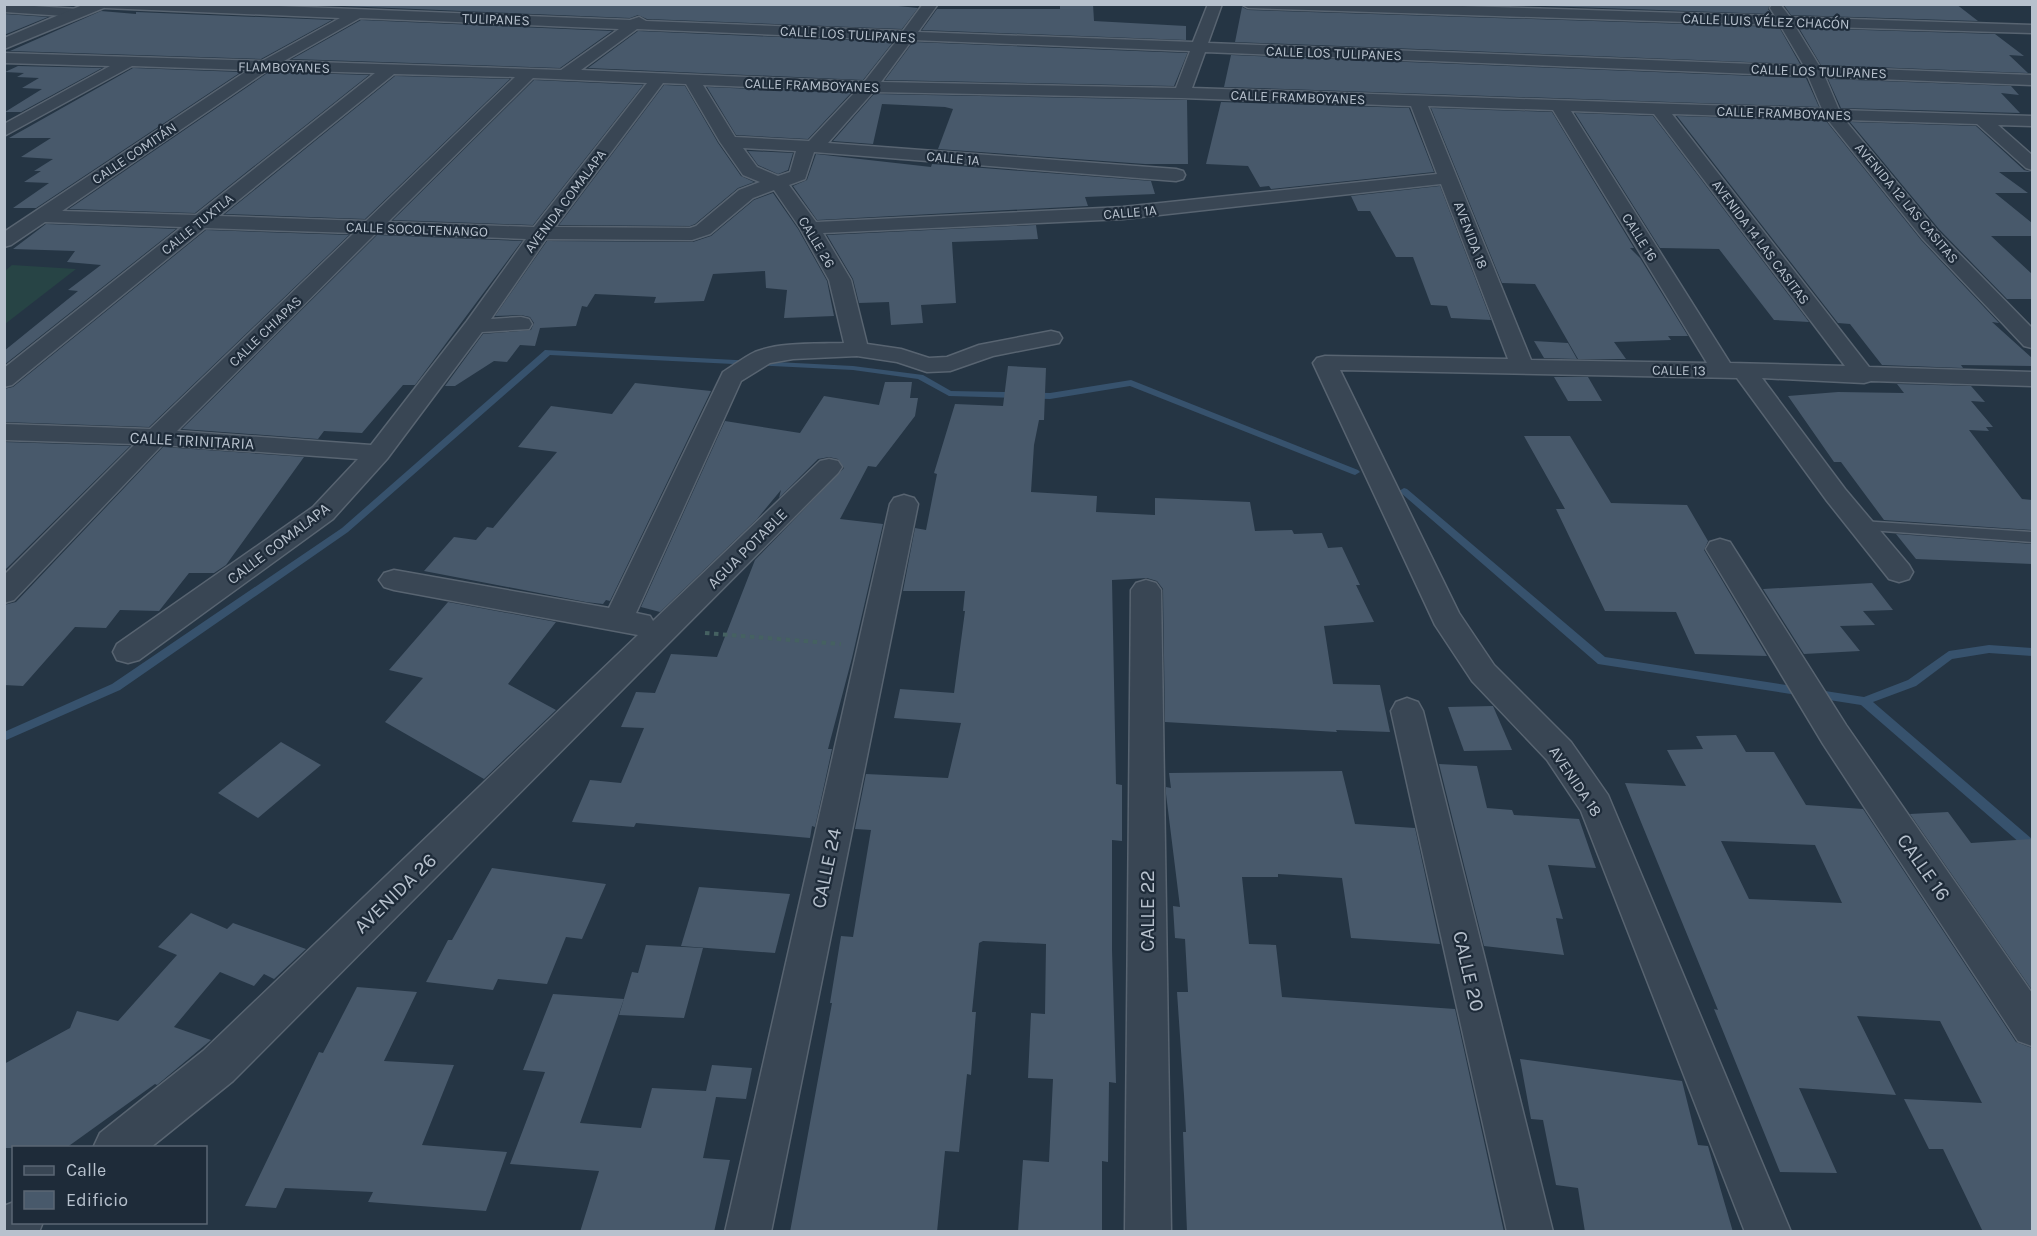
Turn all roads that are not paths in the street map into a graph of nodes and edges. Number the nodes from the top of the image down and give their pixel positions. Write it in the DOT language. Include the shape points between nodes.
graph roads {
  1 [pos="100,4"];
  2 [pos="105,4"];
  3 [pos="374,4"];
  4 [pos="931,4"];
  5 [pos="1215,4"];
  6 [pos="1248,4"];
  7 [pos="1775,4"];
  8 [pos="4,8"];
  9 [pos="1492,8"];
  10 [pos="651,11"];
  11 [pos="79,13"];
  12 [pos="355,14"];
  13 [pos="1784,22"];
  14 [pos="634,24"];
  15 [pos="2032,29"];
  16 [pos="908,37"];
  17 [pos="4,44"];
  18 [pos="1199,47"];
  19 [pos="4,58"];
  20 [pos="127,63"];
  21 [pos="1504,65"];
  22 [pos="264,66"];
  23 [pos="390,69"];
  24 [pos="1814,70"];
  25 [pos="529,74"];
  26 [pos="564,75"];
  27 [pos="658,79"];
  28 [pos="692,80"];
  29 [pos="2032,80"];
  30 [pos="869,87"];
  31 [pos="1182,93"];
  32 [pos="1418,102"];
  33 [pos="1558,104"];
  34 [pos="1658,107"];
  35 [pos="1833,116"];
  36 [pos="1981,118"];
  37 [pos="12,121"];
  38 [pos="2032,121"];
  39 [pos="4,131"];
  40 [pos="729,142"];
  41 [pos="814,147"];
  42 [pos="2032,164"];
  43 [pos="1176,175"];
  44 [pos="1449,178"];
  45 [pos="778,183"];
  46 [pos="40,216"];
  47 [pos="200,221"];
  48 [pos="370,228"];
  49 [pos="810,228"];
  50 [pos="540,233"];
  51 [pos="4,241"];
  52 [pos="521,324"];
  53 [pos="475,326"];
  54 [pos="1051,338"];
  55 [pos="2032,341"];
  56 [pos="857,349"];
  57 [pos="1325,363"];
  58 [pos="1523,368"];
  59 [pos="1734,371"];
  60 [pos="1864,376"];
  61 [pos="4,380"];
  62 [pos="2032,380"];
  63 [pos="4,432"];
  64 [pos="156,437"];
  65 [pos="378,453"];
  66 [pos="829,467"];
  67 [pos="904,504"];
  68 [pos="1861,526"];
  69 [pos="2032,537"];
  70 [pos="1720,549"];
  71 [pos="1899,572"];
  72 [pos="394,580"];
  73 [pos="1146,590"];
  74 [pos="4,592"];
  75 [pos="618,620"];
  76 [pos="665,629"];
  77 [pos="128,652"];
  78 [pos="1407,711"];
  79 [pos="2032,1027"];
  80 [pos="118,1146"];
  81 [pos="748,1232"];
  82 [pos="1148,1232"];
  83 [pos="1530,1232"];
  84 [pos="1768,1232"];
  1 -- 11 [label="street"];
  2 -- 12 [label="street, TULIPANES"];
  3 -- 12 [label="street, CALLE COMITÁN"];
  4 -- 16 [label="street"];
  5 -- 18 [label="street"];
  6 -- 9 [label="street, CALLE LUIS VÉLEZ CHACÓN"];
  7 -- 13 [label="street, AVENIDA 12 LAS CASITAS"];
  8 -- 11 [label="street"];
  9 -- 13 [label="street, CALLE LUIS VÉLEZ CHACÓN"];
  9 -- 21 [label="street"];
  10 -- 14 [label="street"];
  11 -- 17 [label="street"];
  12 -- 14 [label="street, TULIPANES"];
  12 -- 22 [label="street, CALLE COMITÁN"];
  13 -- 15 [label="street, CALLE LUIS VÉLEZ CHACÓN"];
  13 -- 24 [label="street, AVENIDA 12 LAS CASITAS"];
  14 -- 16 [label="street, CALLE LOS TULIPANES"];
  14 -- 26 [label="street"];
  16 -- 18 [label="street, CALLE LOS TULIPANES"];
  16 -- 30 [label="street"];
  18 -- 21 [label="street, CALLE LOS TULIPANES"];
  18 -- 31 [label="street"];
  19 -- 20 [label="street, FLAMBOYANES"];
  20 -- 22 [label="street, FLAMBOYANES"];
  20 -- 37 [label="street"];
  21 -- 24 [label="street, CALLE LOS TULIPANES"];
  22 -- 23 [label="street, FLAMBOYANES"];
  22 -- 46 [label="street, CALLE COMITÁN"];
  23 -- 25 [label="street, FLAMBOYANES"];
  23 -- 47 [label="street, CALLE TUXTLA"];
  24 -- 29 [label="street, CALLE LOS TULIPANES"];
  24 -- 35 [label="street, AVENIDA 12 LAS CASITAS"];
  25 -- 26 [label="street, FLAMBOYANES"];
  25 -- 48 [label="street, CALLE CHIAPAS"];
  26 -- 27 [label="street, CALLE FRAMBOYANES"];
  27 -- 28 [label="street, CALLE FRAMBOYANES"];
  27 -- 50 [label="street, AVENIDA COMALAPA"];
  28 -- 30 [label="street, CALLE FRAMBOYANES"];
  28 -- 40 [label="street"];
  30 -- 31 [label="street, CALLE FRAMBOYANES"];
  30 -- 41 [label="street"];
  31 -- 32 [label="street, CALLE FRAMBOYANES"];
  32 -- 33 [label="street, CALLE FRAMBOYANES" via="1510,98"];
  32 -- 44 [label="street, AVENIDA 18"];
  33 -- 34 [label="street, CALLE FRAMBOYANES"];
  33 -- 59 [label="street, CALLE 16"];
  34 -- 35 [label="street, CALLE FRAMBOYANES"];
  34 -- 60 [label="street, AVENIDA 14 LAS CASITAS"];
  35 -- 36 [label="street, CALLE FRAMBOYANES"];
  35 -- 55 [label="street, AVENIDA 12 LAS CASITAS" via="1930,235"];
  36 -- 38 [label="street, CALLE FRAMBOYANES"];
  36 -- 42 [label="street"];
  37 -- 39 [label="street"];
  40 -- 41 [label="street, CALLE 1A"];
  40 -- 45 [label="street" via="750,171"];
  41 -- 43 [label="street, CALLE 1A"];
  41 -- 45 [label="street, CALLE SOCOLTENANGO" via="806,149 798,175"];
  44 -- 49 [label="street, CALLE 1A" via="1124,213"];
  44 -- 58 [label="street, AVENIDA 18"];
  45 -- 49 [label="street, CALLE 26"];
  45 -- 50 [label="street, CALLE SOCOLTENANGO" via="746,194 692,234"];
  46 -- 47 [label="street, CALLE SOCOLTENANGO"];
  46 -- 51 [label="street, CALLE COMITÁN"];
  47 -- 48 [label="street, CALLE SOCOLTENANGO"];
  47 -- 61 [label="street, CALLE TUXTLA"];
  48 -- 50 [label="street, CALLE SOCOLTENANGO"];
  48 -- 64 [label="street, CALLE CHIAPAS"];
  49 -- 56 [label="street, CALLE 26" via="840,280"];
  50 -- 53 [label="street, AVENIDA COMALAPA"];
  52 -- 53 [label="street"];
  53 -- 65 [label="street, CALLE COMALAPA"];
  54 -- 56 [label="street" via="987,350 950,364 927,365"];
  56 -- 75 [label="street" via="763,357 731,377"];
  57 -- 58 [label="street, CALLE 13"];
  57 -- 84 [label="street, AVENIDA 18" via="1446,617 1483,673 1559,751 1596,805"];
  58 -- 59 [label="street, CALLE 13"];
  59 -- 60 [label="street, CALLE 13"];
  59 -- 68 [label="street, CALLE 16"];
  60 -- 62 [label="street, CALLE 13"];
  63 -- 64 [label="street, CALLE TRINITARIA"];
  64 -- 65 [label="street, CALLE TRINITARIA"];
  64 -- 74 [label="street, CALLE CHIAPAS"];
  65 -- 77 [label="street, CALLE COMALAPA" via="323,513"];
  66 -- 76 [label="street, AGUA POTABLE"];
  67 -- 81 [label="street, CALLE 24"];
  68 -- 69 [label="lane"];
  68 -- 71 [label="street, CALLE 16"];
  70 -- 79 [label="street, CALLE 16" via="1817,706"];
  72 -- 75 [label="street"];
  73 -- 82 [label="street, CALLE 22"];
  75 -- 76 [label="street"];
  76 -- 80 [label="street, AVENIDA 26" via="218,1066"];
  78 -- 83 [label="street, CALLE 20"];
}
